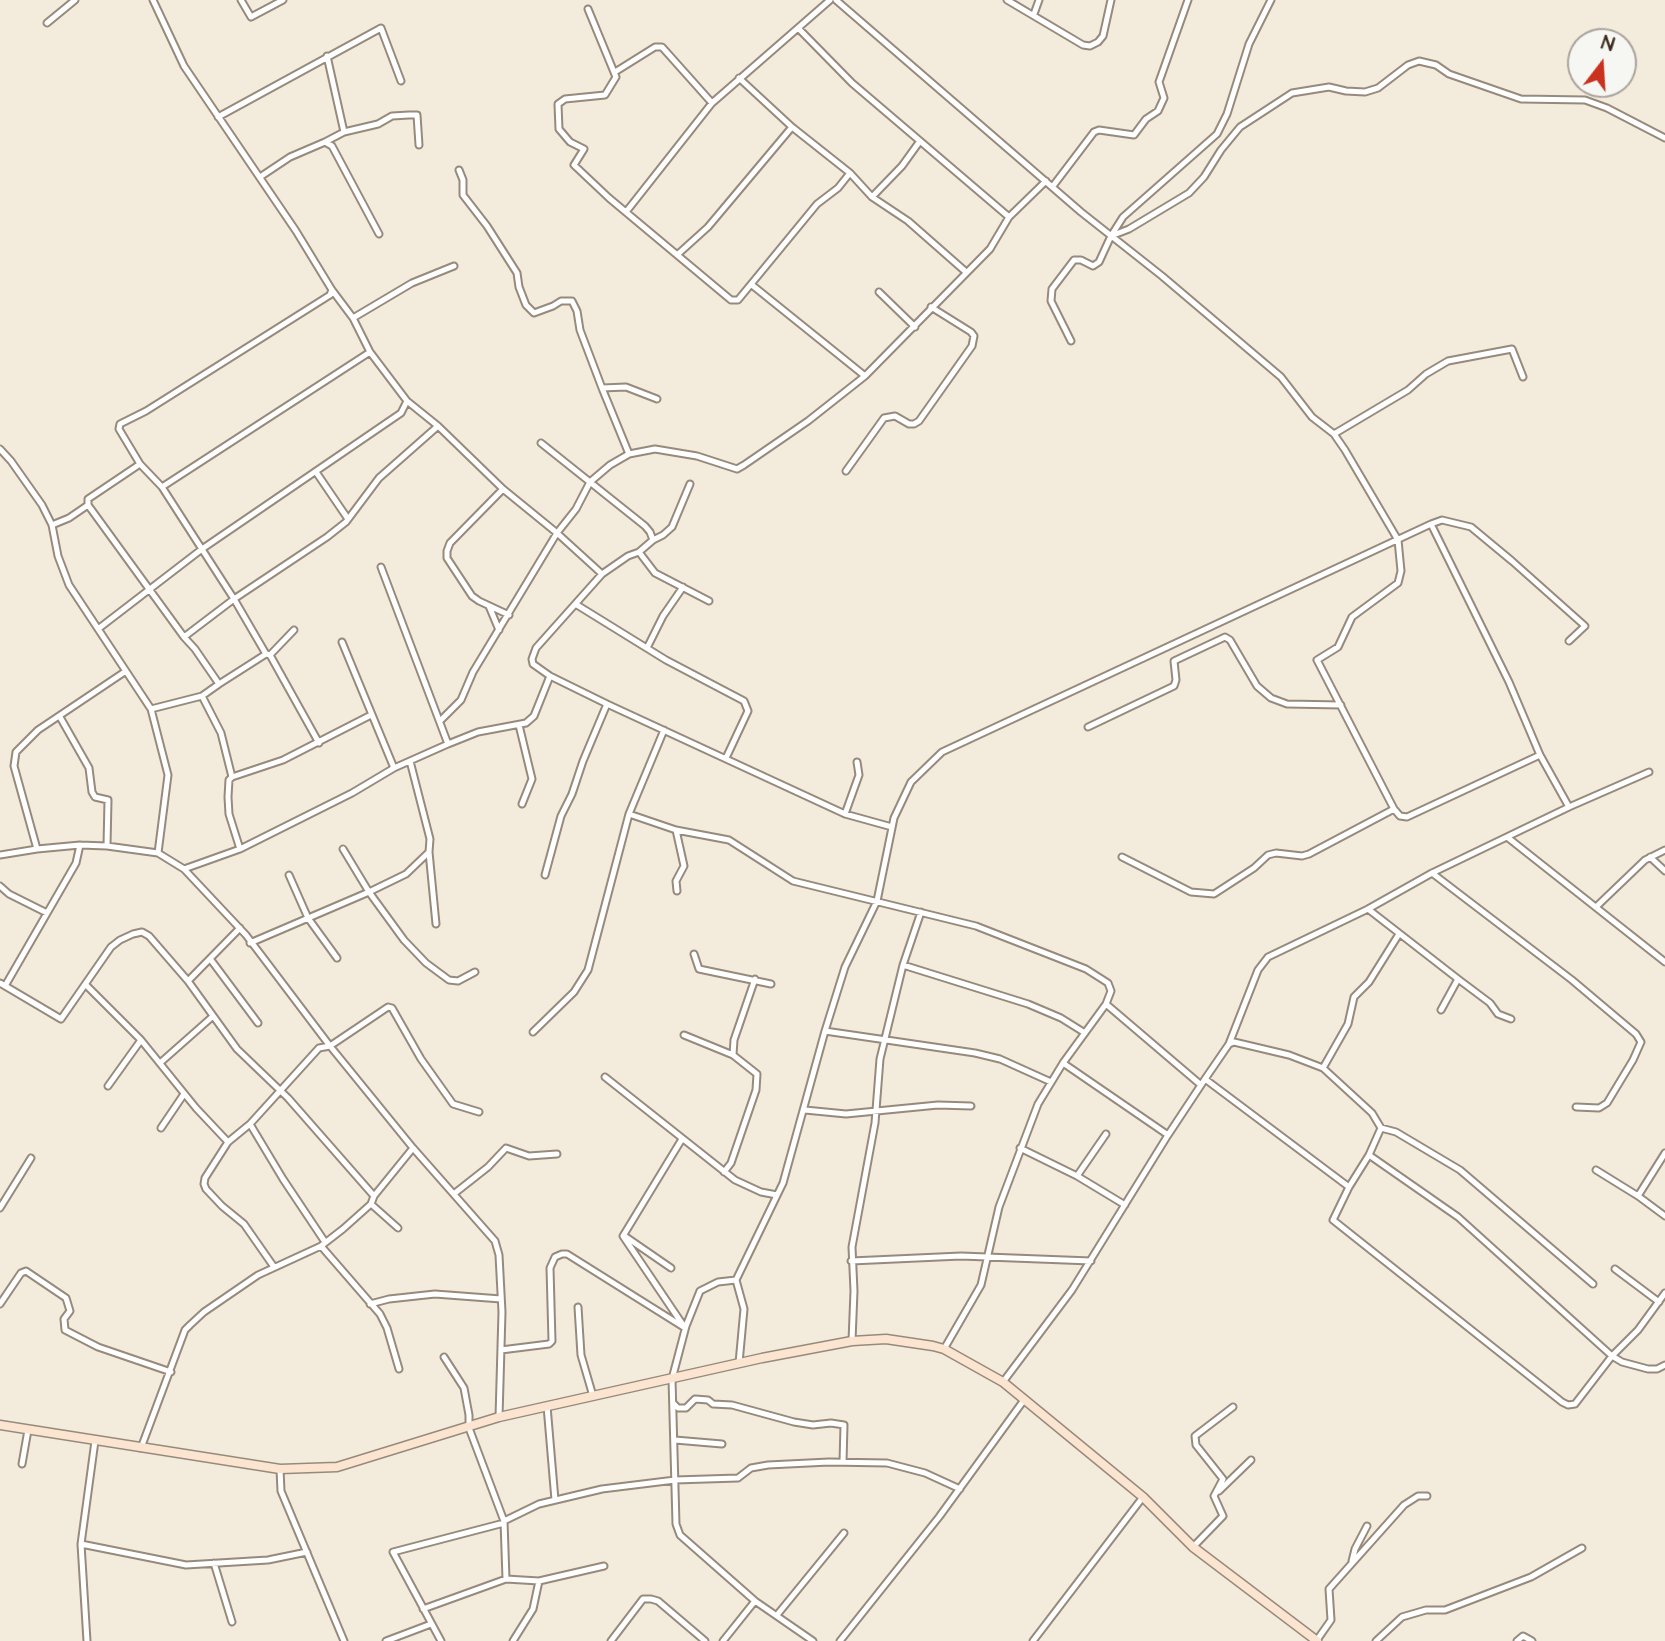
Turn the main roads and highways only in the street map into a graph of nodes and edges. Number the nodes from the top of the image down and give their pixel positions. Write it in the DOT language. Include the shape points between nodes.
graph roads {
  1 [pos="0,1425"];
  2 [pos="1317,1641"];
  1 -- 2 [label="main road" via="281,1469 337,1467 499,1417 739,1363 852,1341 886,1339 944,1349 1003,1382 1143,1497 1194,1547"];
}
